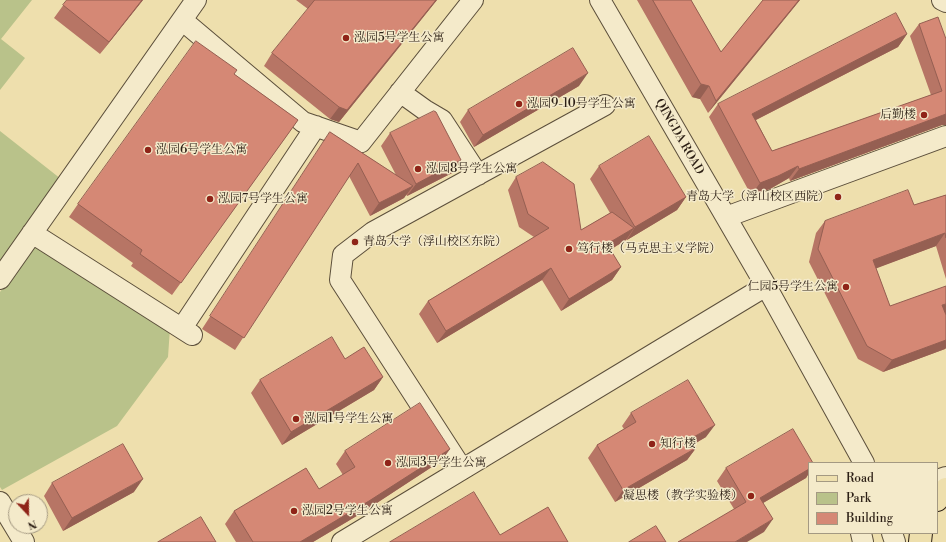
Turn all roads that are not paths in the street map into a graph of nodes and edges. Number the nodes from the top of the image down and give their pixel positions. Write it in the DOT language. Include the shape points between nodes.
graph roads {
  1 [pos="196,0"];
  2 [pos="473,0"];
  3 [pos="600,0"];
  4 [pos="942,0"];
  5 [pos="946,2"];
  6 [pos="182,20"];
  7 [pos="400,92"];
  8 [pos="605,105"];
  9 [pos="316,126"];
  10 [pos="946,136"];
  11 [pos="478,175"];
  12 [pos="726,218"];
  13 [pos="32,233"];
  14 [pos="0,279"];
  15 [pos="766,286"];
  16 [pos="865,462"];
  17 [pos="462,469"];
  18 [pos="946,490"];
  19 [pos="938,499"];
  20 [pos="0,502"];
  21 [pos="24,542"];
  22 [pos="342,542"];
  1 -- 6 [label="street"];
  2 -- 7 [label="street"];
  3 -- 12 [label="street, QINGDA ROAD"];
  4 -- 5 [label="street"];
  6 -- 9 [label="street" via="303,122"];
  6 -- 13 [label="street"];
  7 -- 9 [label="street" via="361,142"];
  7 -- 11 [label="street" via="442,120"];
  8 -- 11 [label="street"];
  9 -- 13 [label="street" via="187,332"];
  10 -- 12 [label="street"];
  11 -- 17 [label="street" via="373,232 349,250 343,255 340,280"];
  12 -- 15 [label="street, QINGDA ROAD"];
  13 -- 14 [label="street"];
  15 -- 16 [label="street, QINGDA ROAD"];
  15 -- 17 [label="street"];
  17 -- 22 [label="street"];
  18 -- 19 [label="main road"];
  20 -- 21 [label="street"];
}
